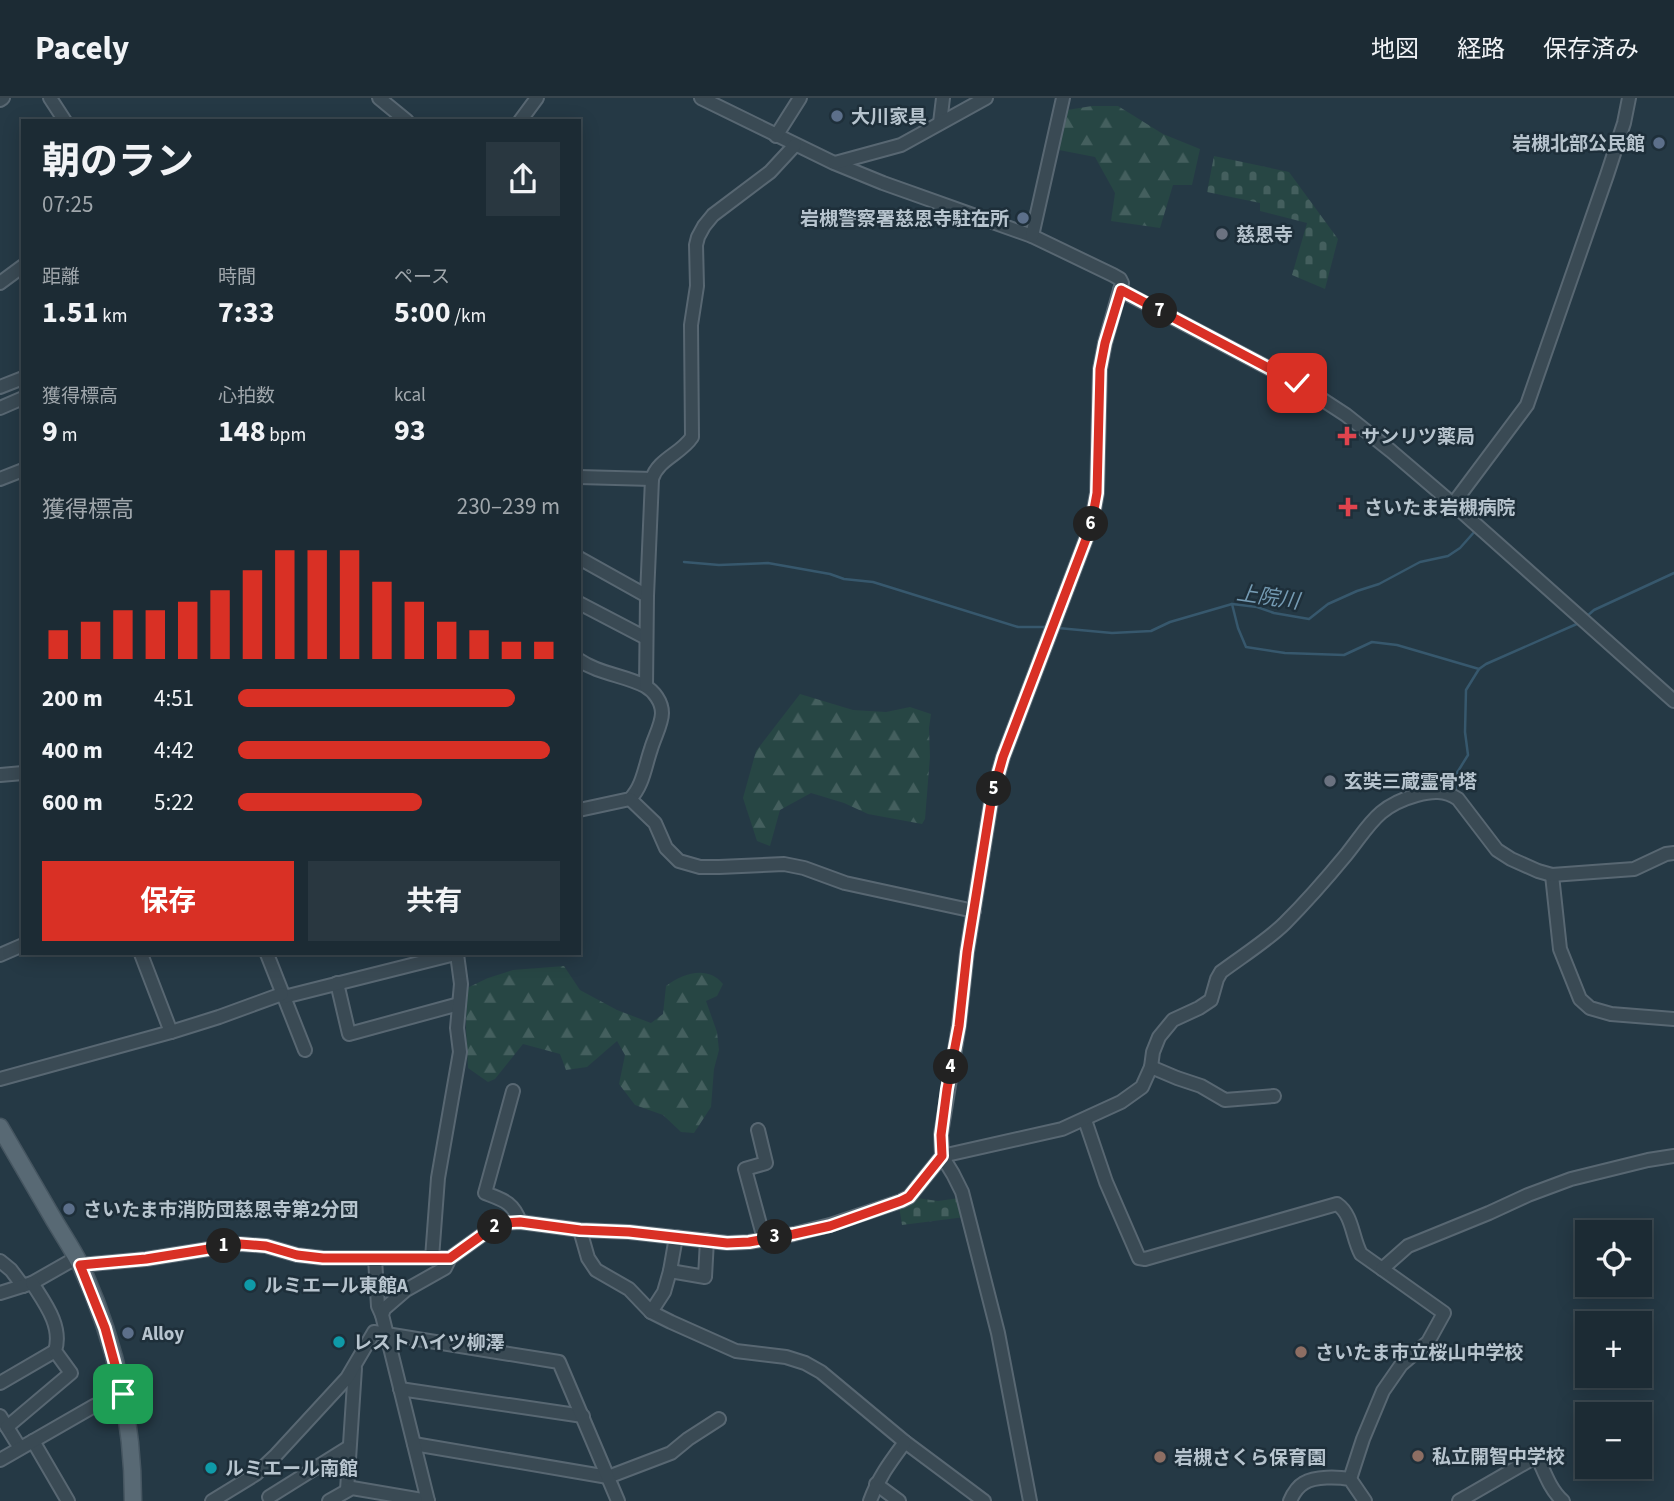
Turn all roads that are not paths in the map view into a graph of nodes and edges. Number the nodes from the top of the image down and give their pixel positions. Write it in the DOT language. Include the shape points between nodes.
graph roads {
  1 [pos="50,98"];
  2 [pos="379,98"];
  3 [pos="537,98"];
  4 [pos="701,98"];
  5 [pos="800,98"];
  6 [pos="943,98"];
  7 [pos="986,98"];
  8 [pos="1063,98"];
  9 [pos="1629,98"];
  10 [pos="64,119"];
  11 [pos="405,119"];
  12 [pos="521,119"];
  13 [pos="940,123"];
  14 [pos="776,136"];
  15 [pos="795,145"];
  16 [pos="834,163"];
  17 [pos="1032,236"];
  18 [pos="21,267"];
  19 [pos="0,283"];
  20 [pos="1121,290"];
  21 [pos="21,378"];
  22 [pos="0,387"];
  23 [pos="21,399"];
  24 [pos="0,408"];
  25 [pos="21,471"];
  26 [pos="581,477"];
  27 [pos="0,479"];
  28 [pos="652,479"];
  29 [pos="1453,504"];
  30 [pos="581,559"];
  31 [pos="647,596"];
  32 [pos="581,604"];
  33 [pos="646,638"];
  34 [pos="581,661"];
  35 [pos="646,686"];
  36 [pos="1674,701"];
  37 [pos="21,773"];
  38 [pos="0,775"];
  39 [pos="630,799"];
  40 [pos="581,810"];
  41 [pos="1674,853"];
  42 [pos="1552,875"];
  43 [pos="974,911"];
  44 [pos="21,946"];
  45 [pos="0,955"];
  46 [pos="141,955"];
  47 [pos="267,955"];
  48 [pos="452,955"];
  49 [pos="456,955"];
  50 [pos="337,983"];
  51 [pos="283,996"];
  52 [pos="459,1004"];
  53 [pos="1674,1020"];
  54 [pos="171,1032"];
  55 [pos="305,1050"];
  56 [pos="1151,1067"];
  57 [pos="0,1079"];
  58 [pos="513,1091"];
  59 [pos="1275,1096"];
  60 [pos="1085,1120"];
  61 [pos="0,1127"];
  62 [pos="758,1130"];
  63 [pos="942,1156"];
  64 [pos="1674,1156"];
  65 [pos="520,1222"];
  66 [pos="580,1230"];
  67 [pos="676,1237"];
  68 [pos="764,1239"];
  69 [pos="707,1240"];
  70 [pos="432,1258"];
  71 [pos="450,1258"];
  72 [pos="375,1259"];
  73 [pos="0,1261"];
  74 [pos="78,1261"];
  75 [pos="1382,1269"];
  76 [pos="670,1271"];
  77 [pos="27,1284"];
  78 [pos="0,1293"];
  79 [pos="651,1312"];
  80 [pos="382,1315"];
  81 [pos="386,1334"];
  82 [pos="55,1351"];
  83 [pos="355,1364"];
  84 [pos="0,1383"];
  85 [pos="400,1389"];
  86 [pos="123,1394"];
  87 [pos="583,1416"];
  88 [pos="719,1419"];
  89 [pos="3,1422"];
  90 [pos="33,1441"];
  91 [pos="905,1441"];
  92 [pos="414,1444"];
  93 [pos="349,1447"];
  94 [pos="20,1448"];
  95 [pos="0,1460"];
  96 [pos="608,1477"];
  97 [pos="1350,1479"];
  98 [pos="876,1484"];
  99 [pos="347,1490"];
  100 [pos="269,1497"];
  101 [pos="68,1501"];
  102 [pos="132,1501"];
  103 [pos="212,1501"];
  104 [pos="329,1501"];
  105 [pos="428,1501"];
  106 [pos="618,1501"];
  107 [pos="870,1501"];
  108 [pos="899,1501"];
  109 [pos="984,1501"];
  110 [pos="1030,1501"];
  111 [pos="1290,1501"];
  112 [pos="1365,1501"];
  113 [pos="1459,1501"];
  114 [pos="1563,1501"];
  1 -- 10 [label="street"];
  2 -- 11 [label="street"];
  3 -- 12 [label="street"];
  4 -- 14 [label="street"];
  5 -- 14 [label="street"];
  6 -- 13 [label="street"];
  7 -- 13 [label="street"];
  8 -- 17 [label="street"];
  9 -- 29 [label="street" via="1527,405"];
  13 -- 16 [label="street" via="901,145"];
  14 -- 15 [label="street"];
  15 -- 16 [label="street"];
  15 -- 28 [label="street" via="770,172 713,215 698,237 691,326 692,437 660,465"];
  16 -- 17 [label="street"];
  17 -- 20 [label="street" via="1120,279"];
  18 -- 19 [label="street"];
  20 -- 29 [label="street" via="1346,415"];
  20 -- 43 [label="street" via="1100,369 1097,493 1091,526 1003,757 992,796"];
  21 -- 22 [label="street"];
  23 -- 24 [label="street"];
  25 -- 27 [label="street"];
  26 -- 28 [label="street"];
  28 -- 31 [label="street"];
  29 -- 36 [label="street"];
  30 -- 31 [label="street"];
  31 -- 33 [label="street"];
  32 -- 33 [label="street"];
  33 -- 35 [label="street"];
  34 -- 35 [label="street"];
  35 -- 39 [label="street" via="657,697 662,713 641,783"];
  37 -- 38 [label="street"];
  39 -- 40 [label="street"];
  39 -- 43 [label="street" via="655,823 666,848 679,861 699,867 804,867 845,883"];
  41 -- 42 [label="street" via="1634,869"];
  42 -- 53 [label="street" via="1560,949 1580,999 1590,1008 1611,1014"];
  42 -- 56 [label="street" via="1497,849 1450,793 1428,792 1399,800 1367,827 1283,925 1221,972 1211,1000 1173,1020 1159,1037"];
  43 -- 63 [label="street"];
  44 -- 45 [label="street"];
  46 -- 54 [label="street"];
  47 -- 51 [label="street"];
  48 -- 50 [label="street"];
  49 -- 52 [label="street"];
  50 -- 51 [label="street"];
  50 -- 52 [label="street" via="349,1034"];
  51 -- 54 [label="street"];
  51 -- 55 [label="street"];
  52 -- 70 [label="street" via="460,1052 438,1178"];
  54 -- 57 [label="street"];
  56 -- 59 [label="street" via="1225,1100"];
  56 -- 60 [label="street" via="1142,1087"];
  58 -- 65 [label="street" via="485,1193 512,1205"];
  60 -- 63 [label="street"];
  60 -- 75 [label="street" via="1139,1258 1337,1204 1345,1210 1361,1254"];
  61 -- 74 [label="main road"];
  62 -- 68 [label="street" via="766,1163 745,1169"];
  63 -- 68 [label="street" via="901,1201 830,1226"];
  63 -- 110 [label="street" via="962,1192 998,1333"];
  64 -- 75 [label="street" via="1571,1179 1528,1195 1408,1246"];
  65 -- 66 [label="street"];
  65 -- 71 [label="street" via="503,1223"];
  66 -- 67 [label="street"];
  66 -- 79 [label="street" via="596,1270 629,1289"];
  67 -- 69 [label="street"];
  67 -- 76 [label="street"];
  68 -- 69 [label="street"];
  69 -- 76 [label="street" via="705,1277"];
  70 -- 71 [label="street"];
  70 -- 72 [label="street"];
  71 -- 80 [label="street" via="445,1268 406,1290"];
  72 -- 74 [label="street" via="323,1258 240,1244 146,1259"];
  72 -- 80 [label="street"];
  73 -- 77 [label="street"];
  74 -- 77 [label="street"];
  74 -- 86 [label="main road" via="105,1328"];
  75 -- 97 [label="street" via="1444,1313 1429,1342 1401,1365 1383,1391"];
  76 -- 79 [label="street"];
  77 -- 78 [label="street"];
  77 -- 82 [label="street" via="50,1310"];
  79 -- 91 [label="street" via="736,1351 786,1357 821,1371"];
  80 -- 81 [label="street"];
  81 -- 83 [label="street" via="374,1332"];
  81 -- 85 [label="street"];
  81 -- 87 [label="street" via="559,1362"];
  82 -- 84 [label="street"];
  82 -- 89 [label="street" via="71,1373"];
  83 -- 93 [label="street"];
  83 -- 103 [label="street" via="276,1455 256,1474"];
  85 -- 87 [label="street"];
  85 -- 92 [label="street"];
  86 -- 90 [label="street"];
  86 -- 102 [label="main road"];
  87 -- 96 [label="street"];
  88 -- 96 [label="street" via="671,1453"];
  89 -- 94 [label="street"];
  90 -- 94 [label="street"];
  90 -- 101 [label="street"];
  91 -- 98 [label="street"];
  91 -- 109 [label="street"];
  92 -- 96 [label="street"];
  92 -- 105 [label="street"];
  93 -- 99 [label="street"];
  93 -- 100 [label="street"];
  94 -- 95 [label="street"];
  96 -- 106 [label="street"];
  97 -- 111 [label="street" via="1306,1482"];
  97 -- 112 [label="street"];
  98 -- 107 [label="street"];
  98 -- 108 [label="street"];
  99 -- 104 [label="street"];
  99 -- 105 [label="street"];
  113 -- 114 [label="street" via="1537,1456"];
}
